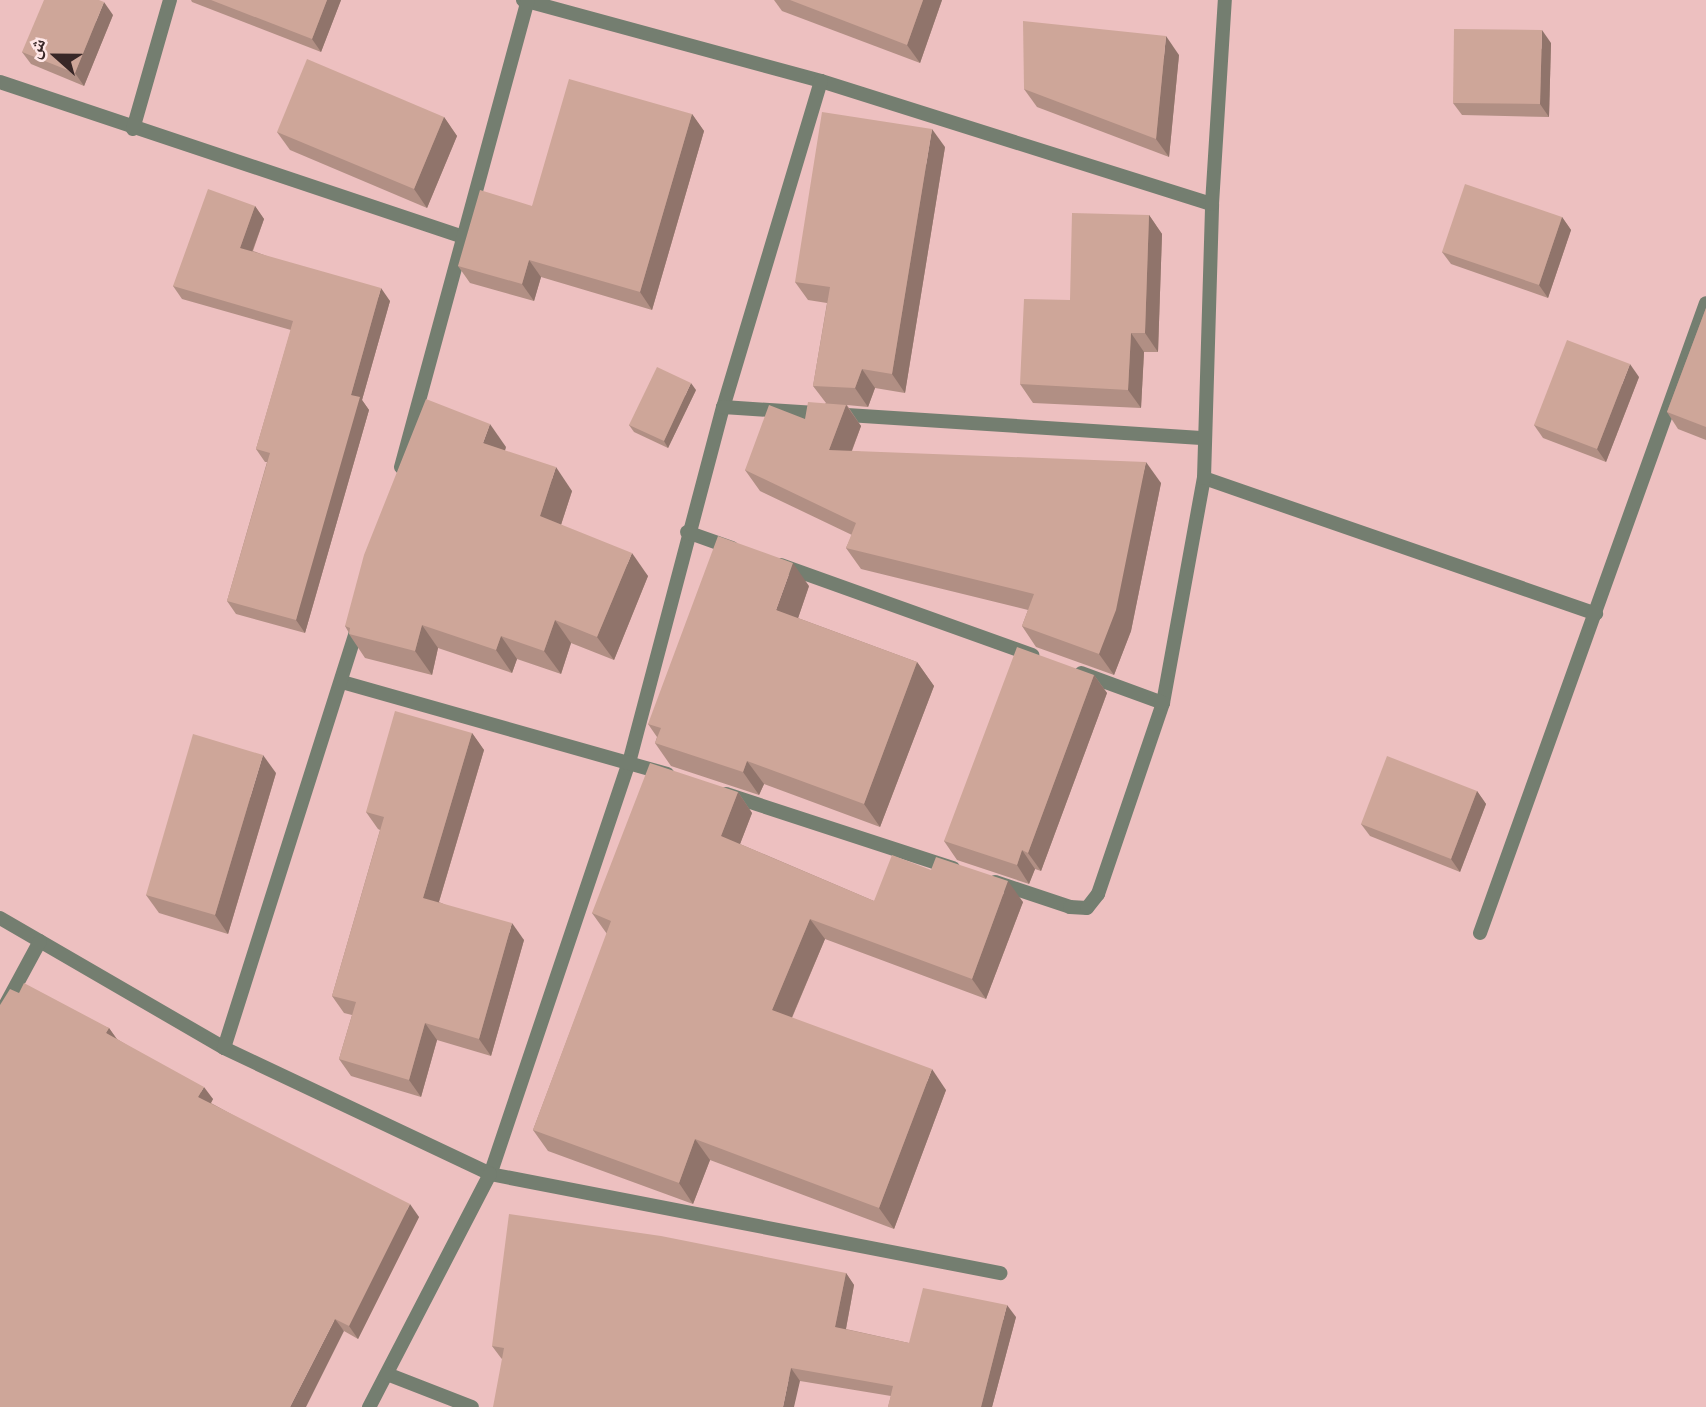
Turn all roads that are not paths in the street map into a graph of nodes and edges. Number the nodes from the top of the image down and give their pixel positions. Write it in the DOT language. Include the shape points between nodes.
graph roads {
  1 [pos="170,0"];
  2 [pos="1225,0"];
  3 [pos="526,1"];
  4 [pos="821,81"];
  5 [pos="0,82"];
  6 [pos="133,129"];
  7 [pos="1212,204"];
  8 [pos="464,237"];
  9 [pos="1706,303"];
  10 [pos="723,407"];
  11 [pos="1205,438"];
  12 [pos="1204,478"];
  13 [pos="397,480"];
  14 [pos="687,532"];
  15 [pos="361,614"];
  16 [pos="1597,614"];
  17 [pos="342,682"];
  18 [pos="1163,703"];
  19 [pos="629,762"];
  20 [pos="681,779"];
  21 [pos="707,788"];
  22 [pos="0,918"];
  23 [pos="1480,933"];
  24 [pos="40,941"];
  25 [pos="0,1015"];
  26 [pos="224,1048"];
  27 [pos="490,1174"];
  28 [pos="1000,1273"];
  29 [pos="387,1374"];
  30 [pos="369,1407"];
  31 [pos="472,1407"];
  1 -- 6 [label="street"];
  2 -- 7 [label="street"];
  3 -- 4 [label="street"];
  3 -- 8 [label="street"];
  4 -- 7 [label="street"];
  4 -- 10 [label="street"];
  5 -- 6 [label="street"];
  6 -- 8 [label="street"];
  7 -- 11 [label="street"];
  8 -- 13 [label="street"];
  9 -- 16 [label="street"];
  10 -- 11 [label="street"];
  10 -- 14 [label="street"];
  11 -- 12 [label="street"];
  12 -- 16 [label="street"];
  12 -- 18 [label="street"];
  14 -- 18 [label="street"];
  14 -- 19 [label="street"];
  15 -- 17 [label="street"];
  16 -- 23 [label="street"];
  17 -- 19 [label="street"];
  17 -- 26 [label="street"];
  18 -- 21 [label="street" via="1098,894 1087,908 1070,907"];
  19 -- 20 [label="street"];
  19 -- 27 [label="street"];
  22 -- 24 [label="street"];
  24 -- 25 [label="street"];
  24 -- 26 [label="street"];
  26 -- 27 [label="street"];
  27 -- 28 [label="street"];
  27 -- 29 [label="street"];
  29 -- 30 [label="street"];
  29 -- 31 [label="street"];
}
